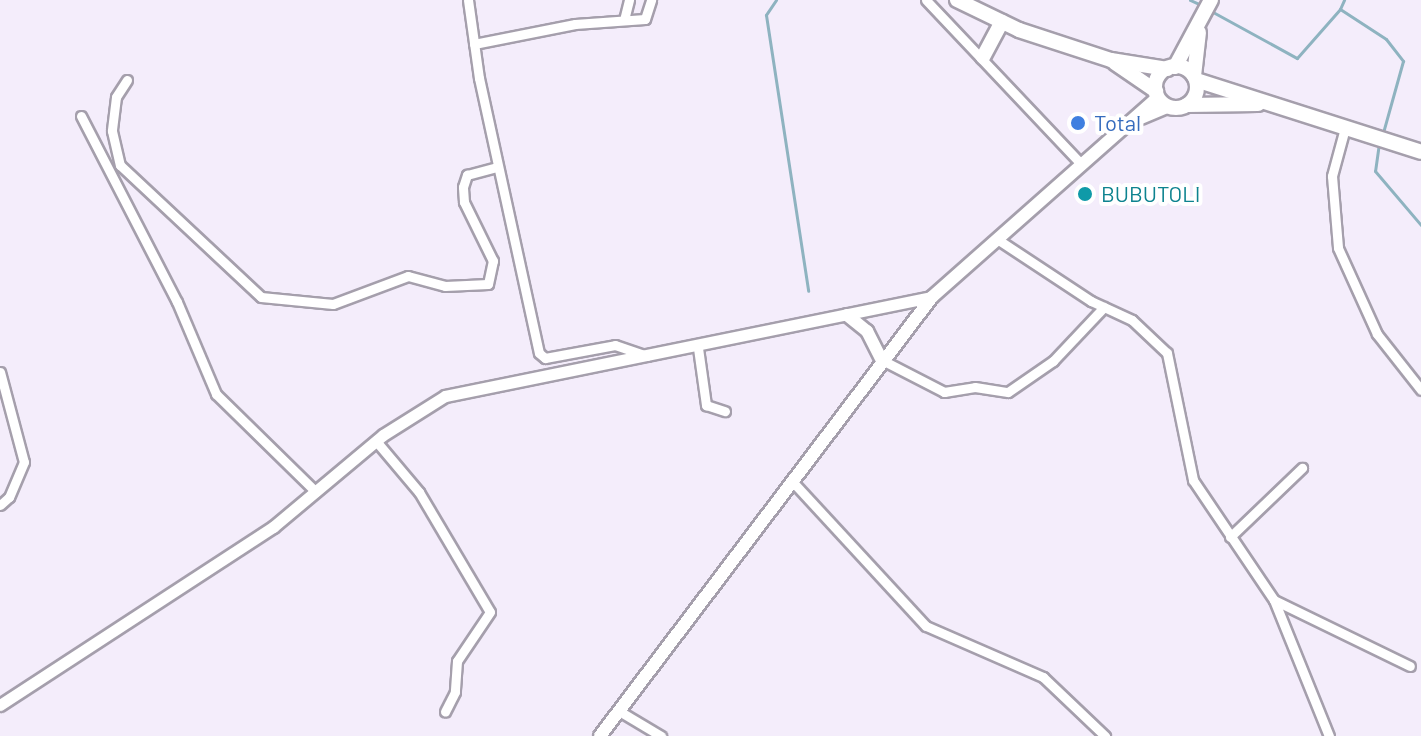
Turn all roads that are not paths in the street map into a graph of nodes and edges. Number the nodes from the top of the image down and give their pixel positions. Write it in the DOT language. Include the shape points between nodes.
graph roads {
  1 [pos="468,0"];
  2 [pos="629,0"];
  3 [pos="651,0"];
  4 [pos="926,0"];
  5 [pos="957,0"];
  6 [pos="1211,0"];
  7 [pos="624,20"];
  8 [pos="1002,22"];
  9 [pos="1201,24"];
  10 [pos="474,44"];
  11 [pos="983,57"];
  12 [pos="1111,60"];
  13 [pos="1171,68"];
  14 [pos="1195,78"];
  15 [pos="127,80"];
  16 [pos="1160,98"];
  17 [pos="1269,104"];
  18 [pos="1187,105"];
  19 [pos="81,116"];
  20 [pos="1345,128"];
  21 [pos="1421,152"];
  22 [pos="1081,164"];
  23 [pos="497,167"];
  24 [pos="997,239"];
  25 [pos="932,297"];
  26 [pos="1104,307"];
  27 [pos="847,315"];
  28 [pos="698,348"];
  29 [pos="650,357"];
  30 [pos="882,360"];
  31 [pos="0,372"];
  32 [pos="1421,390"];
  33 [pos="725,411"];
  34 [pos="376,441"];
  35 [pos="1302,468"];
  36 [pos="792,481"];
  37 [pos="316,492"];
  38 [pos="0,505"];
  39 [pos="1230,537"];
  40 [pos="1274,600"];
  41 [pos="1410,666"];
  42 [pos="0,705"];
  43 [pos="619,711"];
  44 [pos="445,712"];
  45 [pos="600,736"];
  46 [pos="661,736"];
  47 [pos="1105,736"];
  48 [pos="1329,736"];
  1 -- 10 [label="street"];
  2 -- 7 [label="street"];
  3 -- 7 [label="street" via="645,19"];
  4 -- 11 [label="street"];
  5 -- 8 [label="main road"];
  6 -- 9 [label="main road"];
  7 -- 10 [label="street"];
  8 -- 11 [label="main road"];
  8 -- 12 [label="main road"];
  9 -- 13 [label="main road"];
  9 -- 14 [label="main road"];
  10 -- 23 [label="street"];
  11 -- 22 [label="street"];
  12 -- 13 [label="main road"];
  12 -- 16 [label="main road"];
  13 -- 14 [label="main road"];
  13 -- 16 [label="main road" via="1158,78"];
  14 -- 17 [label="main road"];
  14 -- 18 [label="main road" via="1195,97"];
  15 -- 23 [label="street" via="116,97 112,131 120,165 261,297 333,304 408,276 445,286 488,284 493,261 464,202 463,187 467,175"];
  16 -- 18 [label="main road"];
  16 -- 22 [label="main road"];
  17 -- 18 [label="main road"];
  17 -- 20 [label="main road"];
  19 -- 37 [label="street" via="177,302 216,394"];
  20 -- 21 [label="main road"];
  20 -- 32 [label="street" via="1332,176 1338,248 1377,334"];
  22 -- 24 [label="main road"];
  23 -- 29 [label="street" via="539,353 545,358 615,345"];
  24 -- 25 [label="main road"];
  24 -- 26 [label="street"];
  25 -- 27 [label="street"];
  25 -- 30 [label="main road"];
  26 -- 30 [label="street" via="1053,361 1008,392 975,387 944,392"];
  26 -- 39 [label="street" via="1148,331 1167,353 1193,480"];
  27 -- 28 [label="street"];
  27 -- 30 [label="main road" via="867,331"];
  28 -- 29 [label="street"];
  28 -- 33 [label="street" via="706,405"];
  29 -- 34 [label="street" via="457,391 419,408"];
  30 -- 36 [label="main road"];
  31 -- 38 [label="street" via="24,462"];
  34 -- 37 [label="street"];
  34 -- 44 [label="street" via="419,492 490,612 457,661 455,692"];
  35 -- 39 [label="street"];
  36 -- 43 [label="main road"];
  36 -- 47 [label="street" via="926,626 1043,677"];
  37 -- 42 [label="street" via="204,573"];
  39 -- 40 [label="street"];
  40 -- 41 [label="street"];
  40 -- 48 [label="street"];
  43 -- 45 [label="main road"];
  43 -- 46 [label="street"];
}
